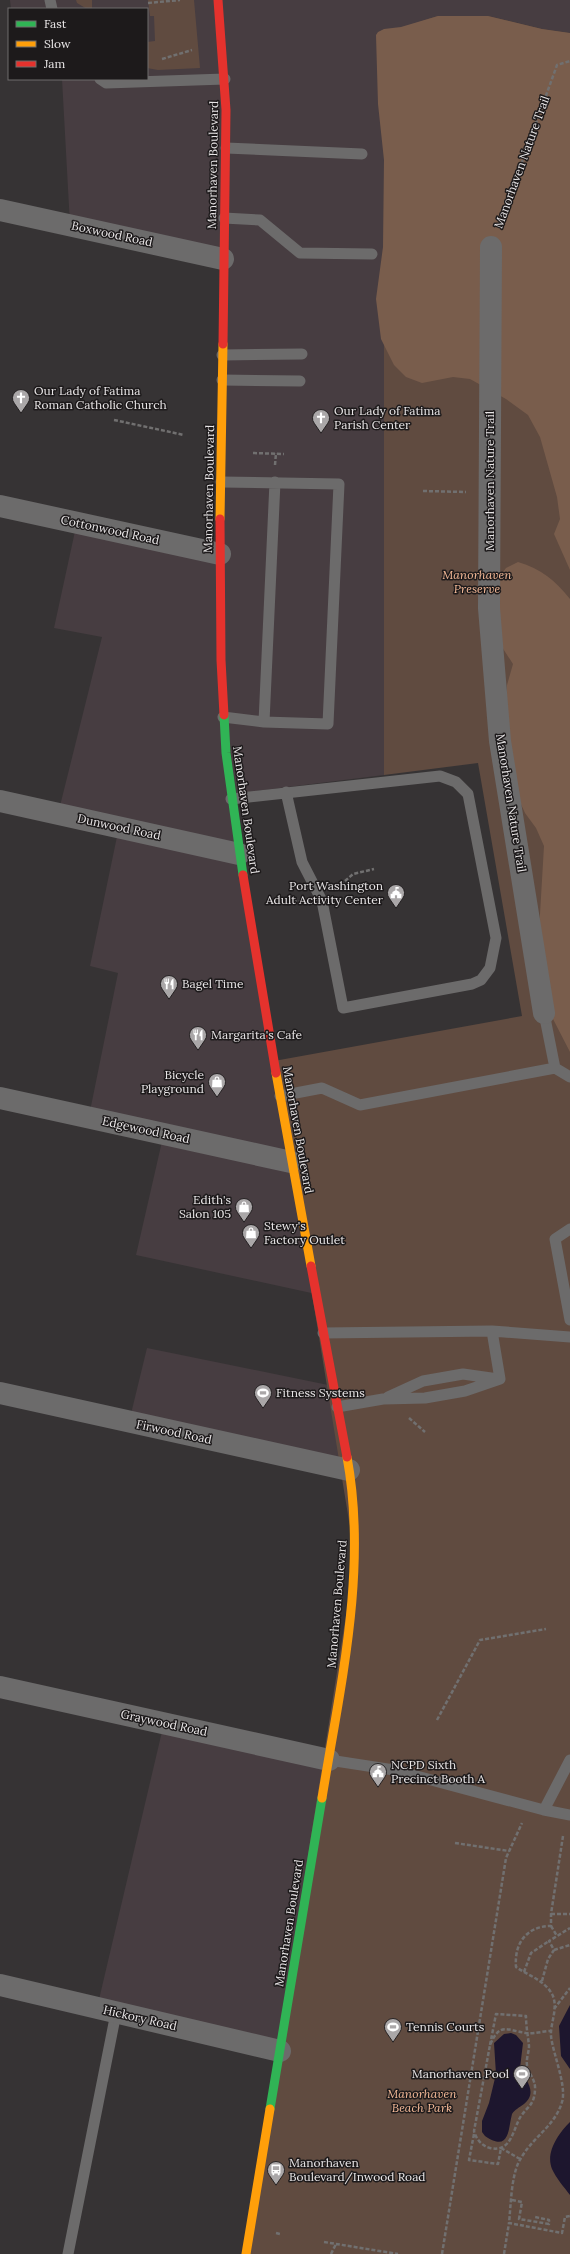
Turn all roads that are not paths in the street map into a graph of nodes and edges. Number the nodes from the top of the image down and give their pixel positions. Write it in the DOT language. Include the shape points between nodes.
graph roads {
  1 [pos="218,0"];
  2 [pos="225,79"];
  3 [pos="102,80"];
  4 [pos="226,148"];
  5 [pos="362,154"];
  6 [pos="0,210"];
  7 [pos="224,218"];
  8 [pos="491,247"];
  9 [pos="372,254"];
  10 [pos="223,259"];
  11 [pos="302,354"];
  12 [pos="222,355"];
  13 [pos="222,380"];
  14 [pos="300,381"];
  15 [pos="221,482"];
  16 [pos="275,482"];
  17 [pos="0,506"];
  18 [pos="220,554"];
  19 [pos="223,717"];
  20 [pos="264,722"];
  21 [pos="286,792"];
  22 [pos="231,799"];
  23 [pos="0,801"];
  24 [pos="239,854"];
  25 [pos="544,1014"];
  26 [pos="555,1068"];
  27 [pos="570,1077"];
  28 [pos="280,1096"];
  29 [pos="0,1098"];
  30 [pos="291,1162"];
  31 [pos="570,1229"];
  32 [pos="570,1320"];
  33 [pos="492,1331"];
  34 [pos="323,1333"];
  35 [pos="570,1337"];
  36 [pos="500,1379"];
  37 [pos="0,1393"];
  38 [pos="384,1399"];
  39 [pos="337,1407"];
  40 [pos="349,1470"];
  41 [pos="0,1687"];
  42 [pos="329,1760"];
  43 [pos="570,1760"];
  44 [pos="544,1810"];
  45 [pos="570,1814"];
  46 [pos="0,1985"];
  47 [pos="116,2013"];
  48 [pos="280,2052"];
  49 [pos="68,2254"];
  50 [pos="246,2254"];
  1 -- 2 [label="street, Manorhaven Boulevard"];
  2 -- 3 [label="lane" via="106,83"];
  2 -- 4 [label="street, Manorhaven Boulevard"];
  4 -- 5 [label="lane"];
  4 -- 7 [label="street, Manorhaven Boulevard"];
  6 -- 10 [label="street, Boxwood Road"];
  7 -- 9 [label="lane" via="260,220 300,253"];
  7 -- 10 [label="street, Manorhaven Boulevard"];
  8 -- 25 [label="street, Manorhaven Nature Trail" via="489,608 500,741"];
  10 -- 12 [label="street, Manorhaven Boulevard"];
  11 -- 12 [label="lane"];
  12 -- 13 [label="street, Manorhaven Boulevard"];
  13 -- 14 [label="lane"];
  13 -- 15 [label="street, Manorhaven Boulevard"];
  15 -- 16 [label="lane"];
  15 -- 18 [label="street, Manorhaven Boulevard"];
  16 -- 20 [label="lane"];
  16 -- 20 [label="lane" via="339,484 328,724"];
  17 -- 18 [label="street, Cottonwood Road"];
  18 -- 19 [label="street, Manorhaven Boulevard"];
  19 -- 20 [label="lane"];
  19 -- 22 [label="street, Manorhaven Boulevard"];
  21 -- 21 [label="lane" via="440,776 456,782 468,794 496,938 490,968 481,980 462,987 343,1008 322,902 302,862"];
  21 -- 22 [label="lane"];
  22 -- 24 [label="street, Manorhaven Boulevard"];
  23 -- 24 [label="street, Dunwood Road"];
  24 -- 28 [label="street, Manorhaven Boulevard"];
  25 -- 26 [label="lane"];
  26 -- 27 [label="lane"];
  26 -- 28 [label="lane" via="360,1106 322,1088"];
  28 -- 30 [label="street, Manorhaven Boulevard"];
  29 -- 30 [label="street, Edgewood Road"];
  30 -- 34 [label="street, Manorhaven Boulevard"];
  31 -- 32 [label="lane" via="555,1239"];
  33 -- 34 [label="lane"];
  33 -- 35 [label="lane"];
  33 -- 36 [label="lane"];
  34 -- 39 [label="street, Manorhaven Boulevard"];
  36 -- 38 [label="lane" via="465,1391 425,1398"];
  36 -- 38 [label="lane" via="463,1374 423,1381"];
  37 -- 40 [label="street, Firwood Road"];
  38 -- 39 [label="lane"];
  39 -- 40 [label="street, Manorhaven Boulevard"];
  40 -- 42 [label="street, Manorhaven Boulevard" via="355,1512 355,1558 346,1651"];
  41 -- 42 [label="street, Graywood Road"];
  42 -- 44 [label="lane" via="394,1770"];
  42 -- 48 [label="street, Manorhaven Boulevard"];
  43 -- 44 [label="lane"];
  44 -- 45 [label="lane"];
  46 -- 47 [label="street, Hickory Road"];
  47 -- 48 [label="street, Hickory Road"];
  47 -- 49 [label="lane"];
  48 -- 50 [label="street, Manorhaven Boulevard"];
}
